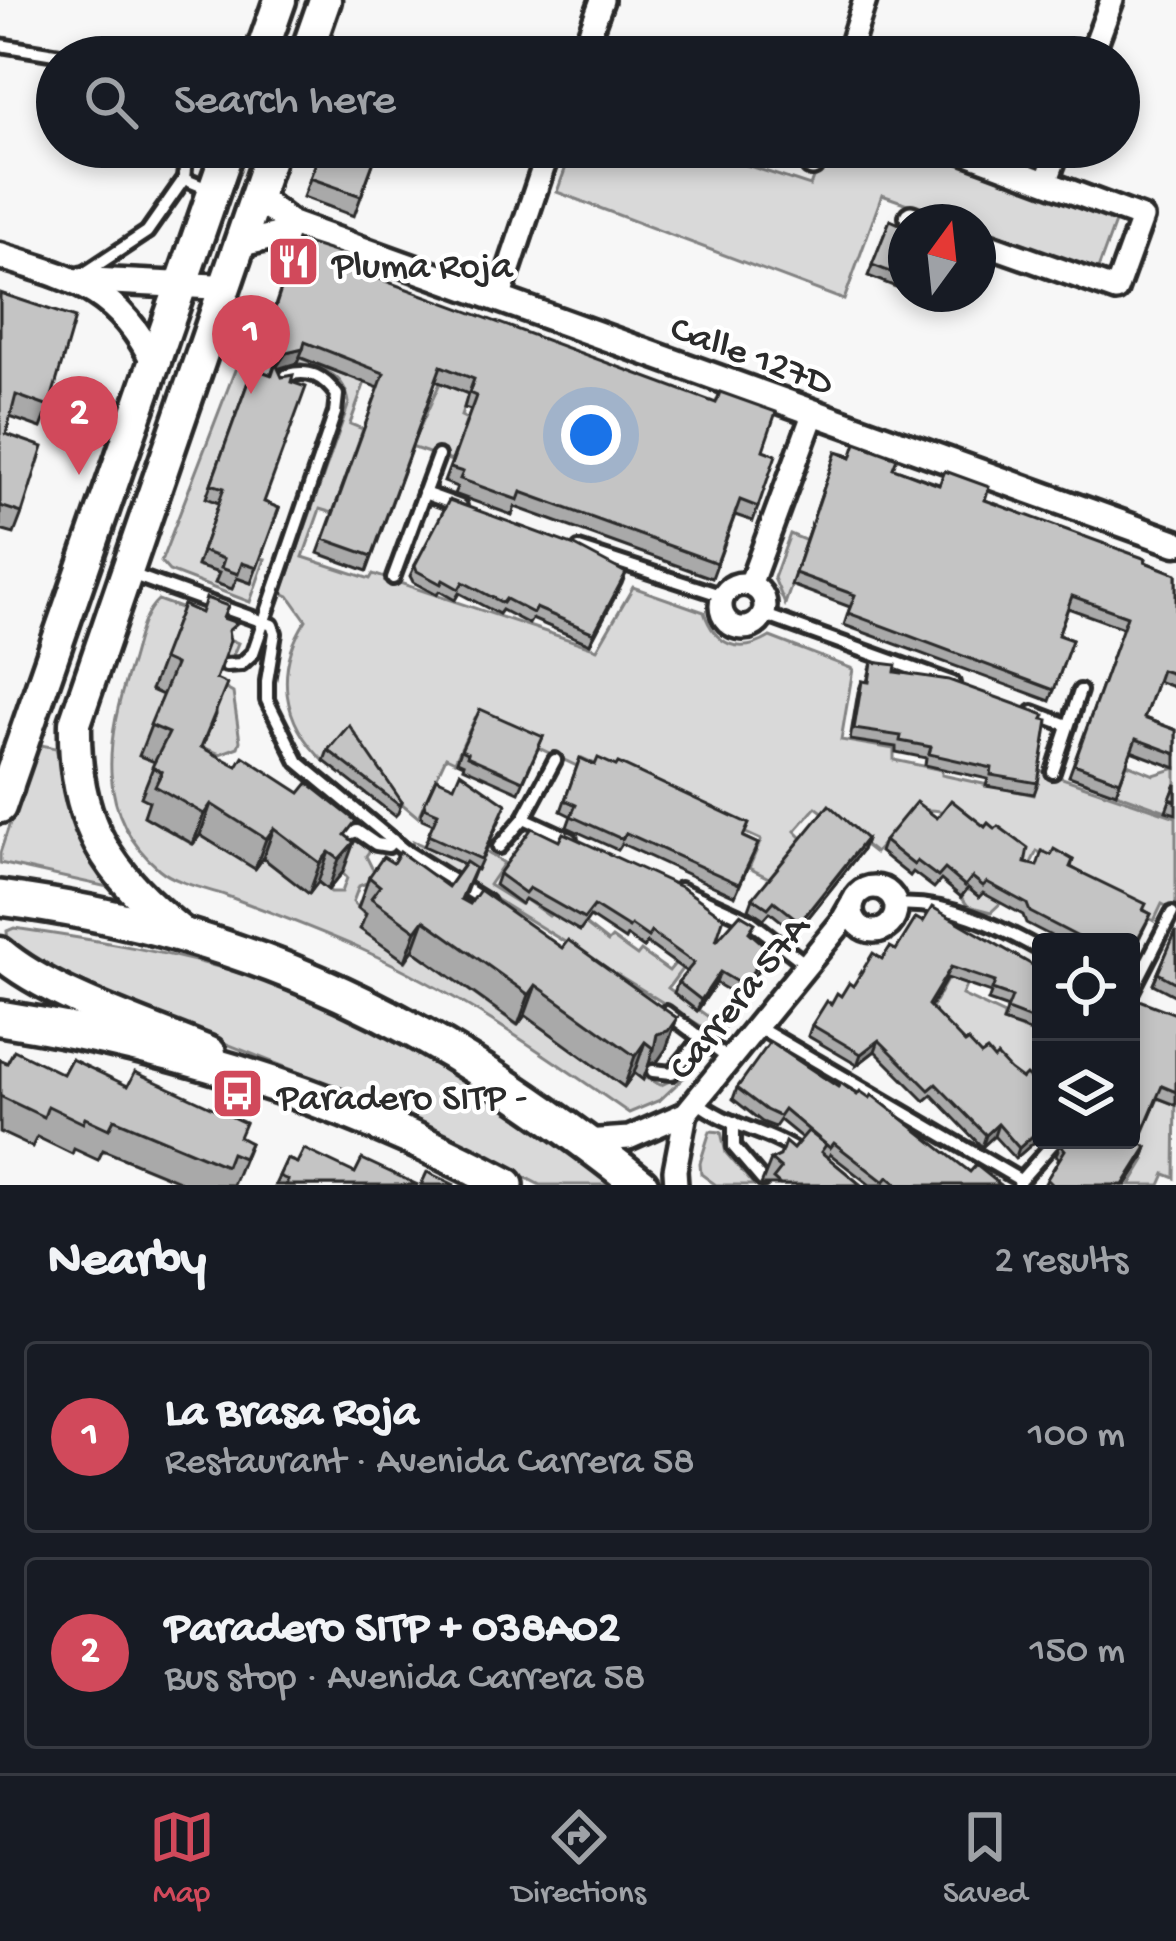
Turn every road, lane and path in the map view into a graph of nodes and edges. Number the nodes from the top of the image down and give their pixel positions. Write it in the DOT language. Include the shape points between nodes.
graph roads {
  1 [pos="280,0"];
  2 [pos="325,0"];
  3 [pos="602,0"];
  4 [pos="865,0"];
  5 [pos="1112,0"];
  6 [pos="267,36"];
  7 [pos="312,36"];
  8 [pos="589,36"];
  9 [pos="854,36"];
  10 [pos="1099,36"];
  11 [pos="0,45"];
  12 [pos="36,51"];
  13 [pos="194,168"];
  14 [pos="212,168"];
  15 [pos="266,168"];
  16 [pos="543,168"];
  17 [pos="1012,168"];
  18 [pos="1051,168"];
  19 [pos="1047,180"];
  20 [pos="199,185"];
  21 [pos="256,197"];
  22 [pos="306,230"];
  23 [pos="239,244"];
  24 [pos="996,247"];
  25 [pos="0,256"];
  26 [pos="74,280"];
  27 [pos="180,285"];
  28 [pos="224,286"];
  29 [pos="499,299"];
  30 [pos="154,362"];
  31 [pos="281,383"];
  32 [pos="814,412"];
  33 [pos="438,456"];
  34 [pos="424,493"];
  35 [pos="467,509"];
  36 [pos="1176,543"];
  37 [pos="574,548"];
  38 [pos="125,572"];
  39 [pos="393,578"];
  40 [pos="750,585"];
  41 [pos="723,596"];
  42 [pos="764,615"];
  43 [pos="263,622"];
  44 [pos="226,665"];
  45 [pos="963,687"];
  46 [pos="1080,691"];
  47 [pos="1025,710"];
  48 [pos="1067,725"];
  49 [pos="555,760"];
  50 [pos="1053,772"];
  51 [pos="2,796"];
  52 [pos="524,818"];
  53 [pos="339,838"];
  54 [pos="393,840"];
  55 [pos="499,847"];
  56 [pos="586,847"];
  57 [pos="670,884"];
  58 [pos="0,898"];
  59 [pos="896,905"];
  60 [pos="494,906"];
  61 [pos="1172,913"];
  62 [pos="852,926"];
  63 [pos="183,934"];
  64 [pos="1032,945"];
  65 [pos="0,953"];
  66 [pos="808,965"];
  67 [pos="1140,975"];
  68 [pos="648,1001"];
  69 [pos="0,1018"];
  70 [pos="756,1026"];
  71 [pos="702,1037"];
  72 [pos="730,1060"];
  73 [pos="653,1071"];
  74 [pos="291,1088"];
  75 [pos="691,1107"];
  76 [pos="734,1122"];
  77 [pos="585,1141"];
  78 [pos="1048,1149"];
  79 [pos="812,1161"];
  80 [pos="762,1180"];
  81 [pos="1018,1182"];
  82 [pos="506,1185"];
  83 [pos="641,1185"];
  84 [pos="676,1185"];
  1 -- 6 [label="main road"];
  2 -- 7 [label="main road"];
  3 -- 8 [label="street"];
  4 -- 9 [label="street"];
  5 -- 10 [label="street"];
  11 -- 12 [label="lane"];
  13 -- 20 [label="lane"];
  14 -- 20 [label="main road"];
  15 -- 21 [label="main road"];
  16 -- 29 [label="street"];
  17 -- 19 [label="street"];
  18 -- 19 [label="street"];
  19 -- 24 [label="street" via="1142,218 1115,290"];
  20 -- 26 [label="lane"];
  20 -- 27 [label="main road"];
  21 -- 22 [label="street, Calle 127D"];
  21 -- 23 [label="main road"];
  22 -- 23 [label="street"];
  22 -- 29 [label="street, Calle 127D"];
  23 -- 28 [label="main road"];
  25 -- 26 [label="street"];
  26 -- 27 [label="street"];
  26 -- 30 [label="street" via="126,316"];
  27 -- 28 [label="street"];
  27 -- 30 [label="main road"];
  28 -- 38 [label="main road"];
  29 -- 32 [label="street, Calle 127D"];
  30 -- 51 [label="main road"];
  31 -- 43 [label="lane" via="303,371 337,395"];
  32 -- 36 [label="street, Calle 127D"];
  32 -- 40 [label="street"];
  33 -- 34 [label="lane"];
  34 -- 35 [label="lane"];
  34 -- 39 [label="lane"];
  37 -- 41 [label="lane"];
  38 -- 43 [label="lane"];
  38 -- 63 [label="main road" via="75,723 77,777 104,854"];
  40 -- 41 [label="street"];
  40 -- 42 [label="street" via="762,593"];
  41 -- 42 [label="street" via="722,612 738,628"];
  42 -- 45 [label="lane"];
  43 -- 44 [label="lane" via="248,659"];
  43 -- 54 [label="lane" via="275,633 267,700 298,762"];
  46 -- 48 [label="lane"];
  47 -- 48 [label="lane"];
  48 -- 50 [label="lane"];
  49 -- 52 [label="lane"];
  52 -- 55 [label="lane"];
  52 -- 56 [label="lane"];
  53 -- 54 [label="lane" via="357,831 381,847"];
  54 -- 60 [label="lane"];
  57 -- 66 [label="lane" via="749,920"];
  58 -- 63 [label="main road"];
  59 -- 62 [label="street, Carrera 57A" via="884,929"];
  59 -- 62 [label="street, Carrera 57A" via="876,887 862,890"];
  59 -- 64 [label="lane" via="993,924"];
  61 -- 67 [label="lane"];
  62 -- 66 [label="street, Carrera 57A"];
  63 -- 77 [label="main road" via="382,1011"];
  65 -- 74 [label="main road" via="59,988"];
  66 -- 70 [label="street, Carrera 57A"];
  68 -- 71 [label="lane"];
  69 -- 74 [label="main road" via="124,1040"];
  70 -- 72 [label="street, Carrera 57A"];
  70 -- 81 [label="lane"];
  71 -- 72 [label="lane"];
  71 -- 73 [label="lane" via="677,1070"];
  72 -- 75 [label="street, Carrera 57A"];
  74 -- 82 [label="main road"];
  75 -- 76 [label="lane"];
  75 -- 77 [label="street, Carrera 57A" via="628,1138"];
  75 -- 84 [label="street, Carrera 57A"];
  76 -- 79 [label="lane"];
  76 -- 80 [label="lane" via="734,1147"];
  77 -- 83 [label="main road"];
  78 -- 81 [label="lane"];
}
